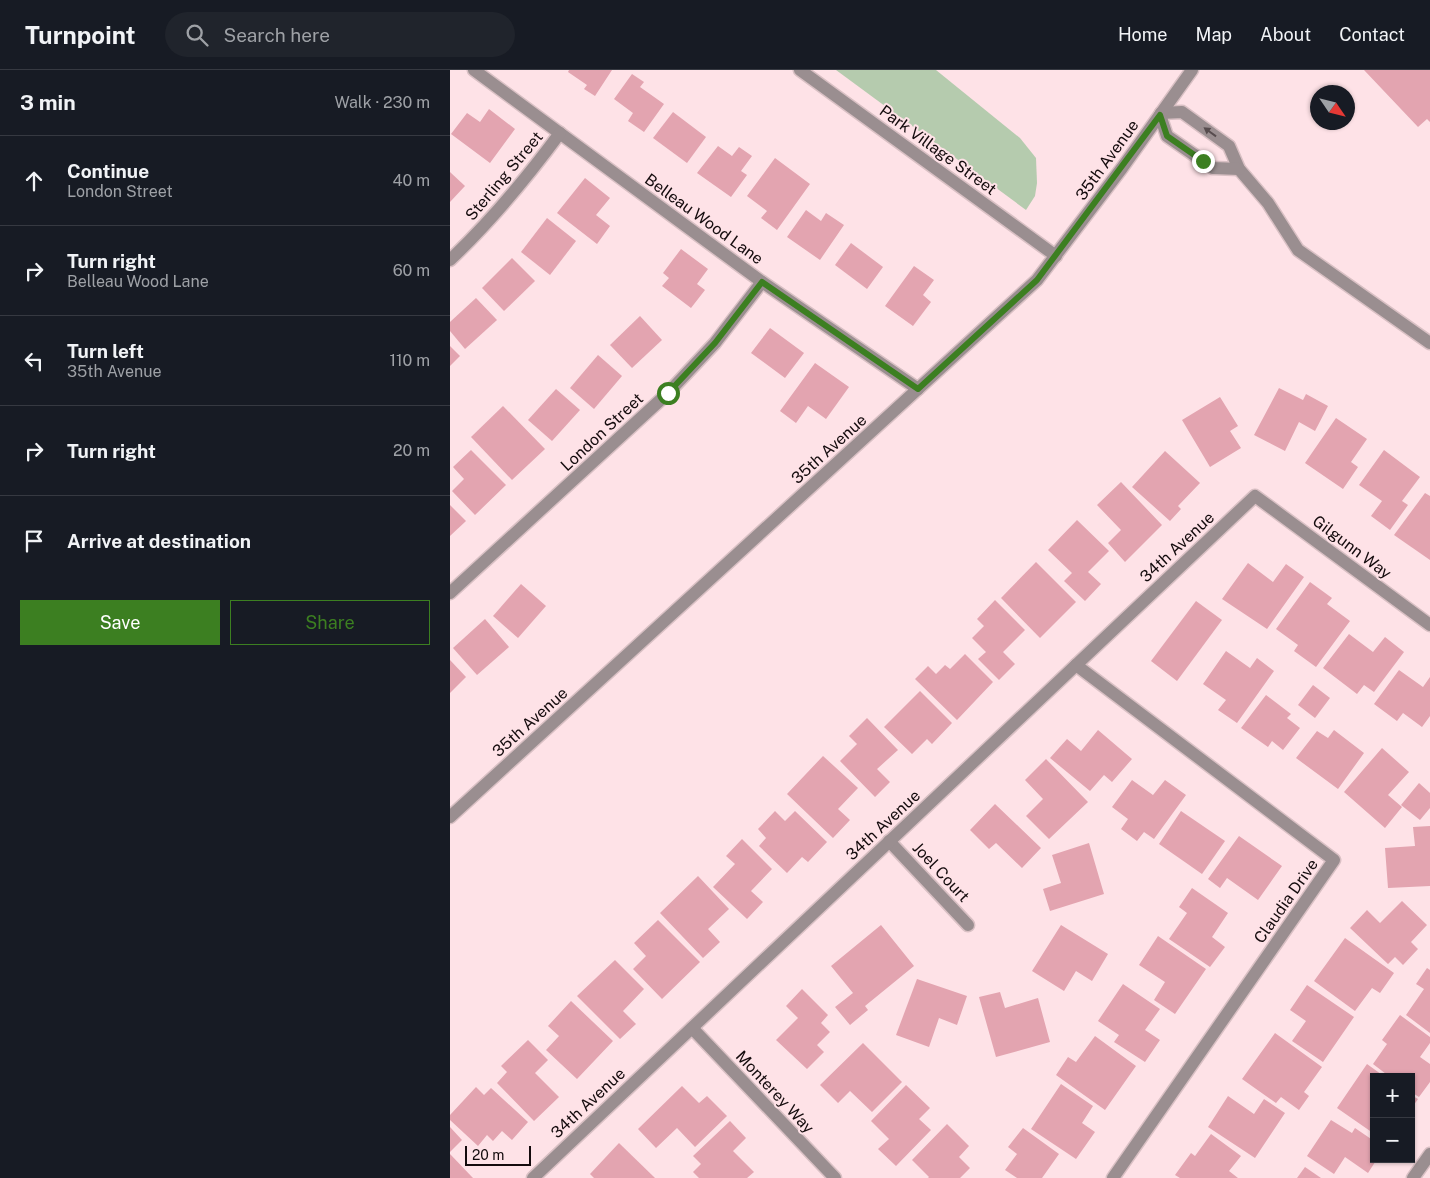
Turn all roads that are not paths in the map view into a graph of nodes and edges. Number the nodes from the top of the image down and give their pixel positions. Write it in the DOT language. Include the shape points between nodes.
graph roads {
  1 [pos="474,70"];
  2 [pos="800,70"];
  3 [pos="1192,70"];
  4 [pos="1160,114"];
  5 [pos="560,134"];
  6 [pos="1239,169"];
  7 [pos="1056,256"];
  8 [pos="450,260"];
  9 [pos="762,282"];
  10 [pos="1430,343"];
  11 [pos="918,389"];
  12 [pos="1255,496"];
  13 [pos="450,593"];
  14 [pos="1430,625"];
  15 [pos="1076,665"];
  16 [pos="450,817"];
  17 [pos="889,841"];
  18 [pos="968,926"];
  19 [pos="692,1028"];
  20 [pos="1430,1154"];
  21 [pos="533,1178"];
  22 [pos="835,1178"];
  23 [pos="1113,1178"];
  24 [pos="1414,1178"];
  1 -- 5 [label="street, Belleau Wood Lane"];
  2 -- 7 [label="street, Park Village Street"];
  3 -- 4 [label="street, 35th Avenue"];
  4 -- 6 [label="street" via="1167,136 1213,168"];
  6 -- 4 [label="street, one-way" via="1229,146 1182,112"];
  4 -- 7 [label="street, 35th Avenue"];
  5 -- 8 [label="street, Sterling Street" via="494,216"];
  5 -- 9 [label="street, Belleau Wood Lane"];
  6 -- 10 [label="street" via="1268,204 1298,250"];
  7 -- 11 [label="street, 35th Avenue" via="1037,280"];
  9 -- 11 [label="street, Belleau Wood Lane"];
  9 -- 13 [label="street, London Street" via="715,343 668,393"];
  11 -- 16 [label="street, 35th Avenue"];
  12 -- 14 [label="street, Gilgunn Way"];
  12 -- 15 [label="street, 34th Avenue"];
  15 -- 17 [label="street, 34th Avenue"];
  15 -- 23 [label="street, Claudia Drive" via="1334,860"];
  17 -- 18 [label="street, Joel Court"];
  17 -- 19 [label="street, 34th Avenue"];
  19 -- 21 [label="street, 34th Avenue"];
  19 -- 22 [label="street, Monterey Way"];
  20 -- 24 [label="street"];
}
